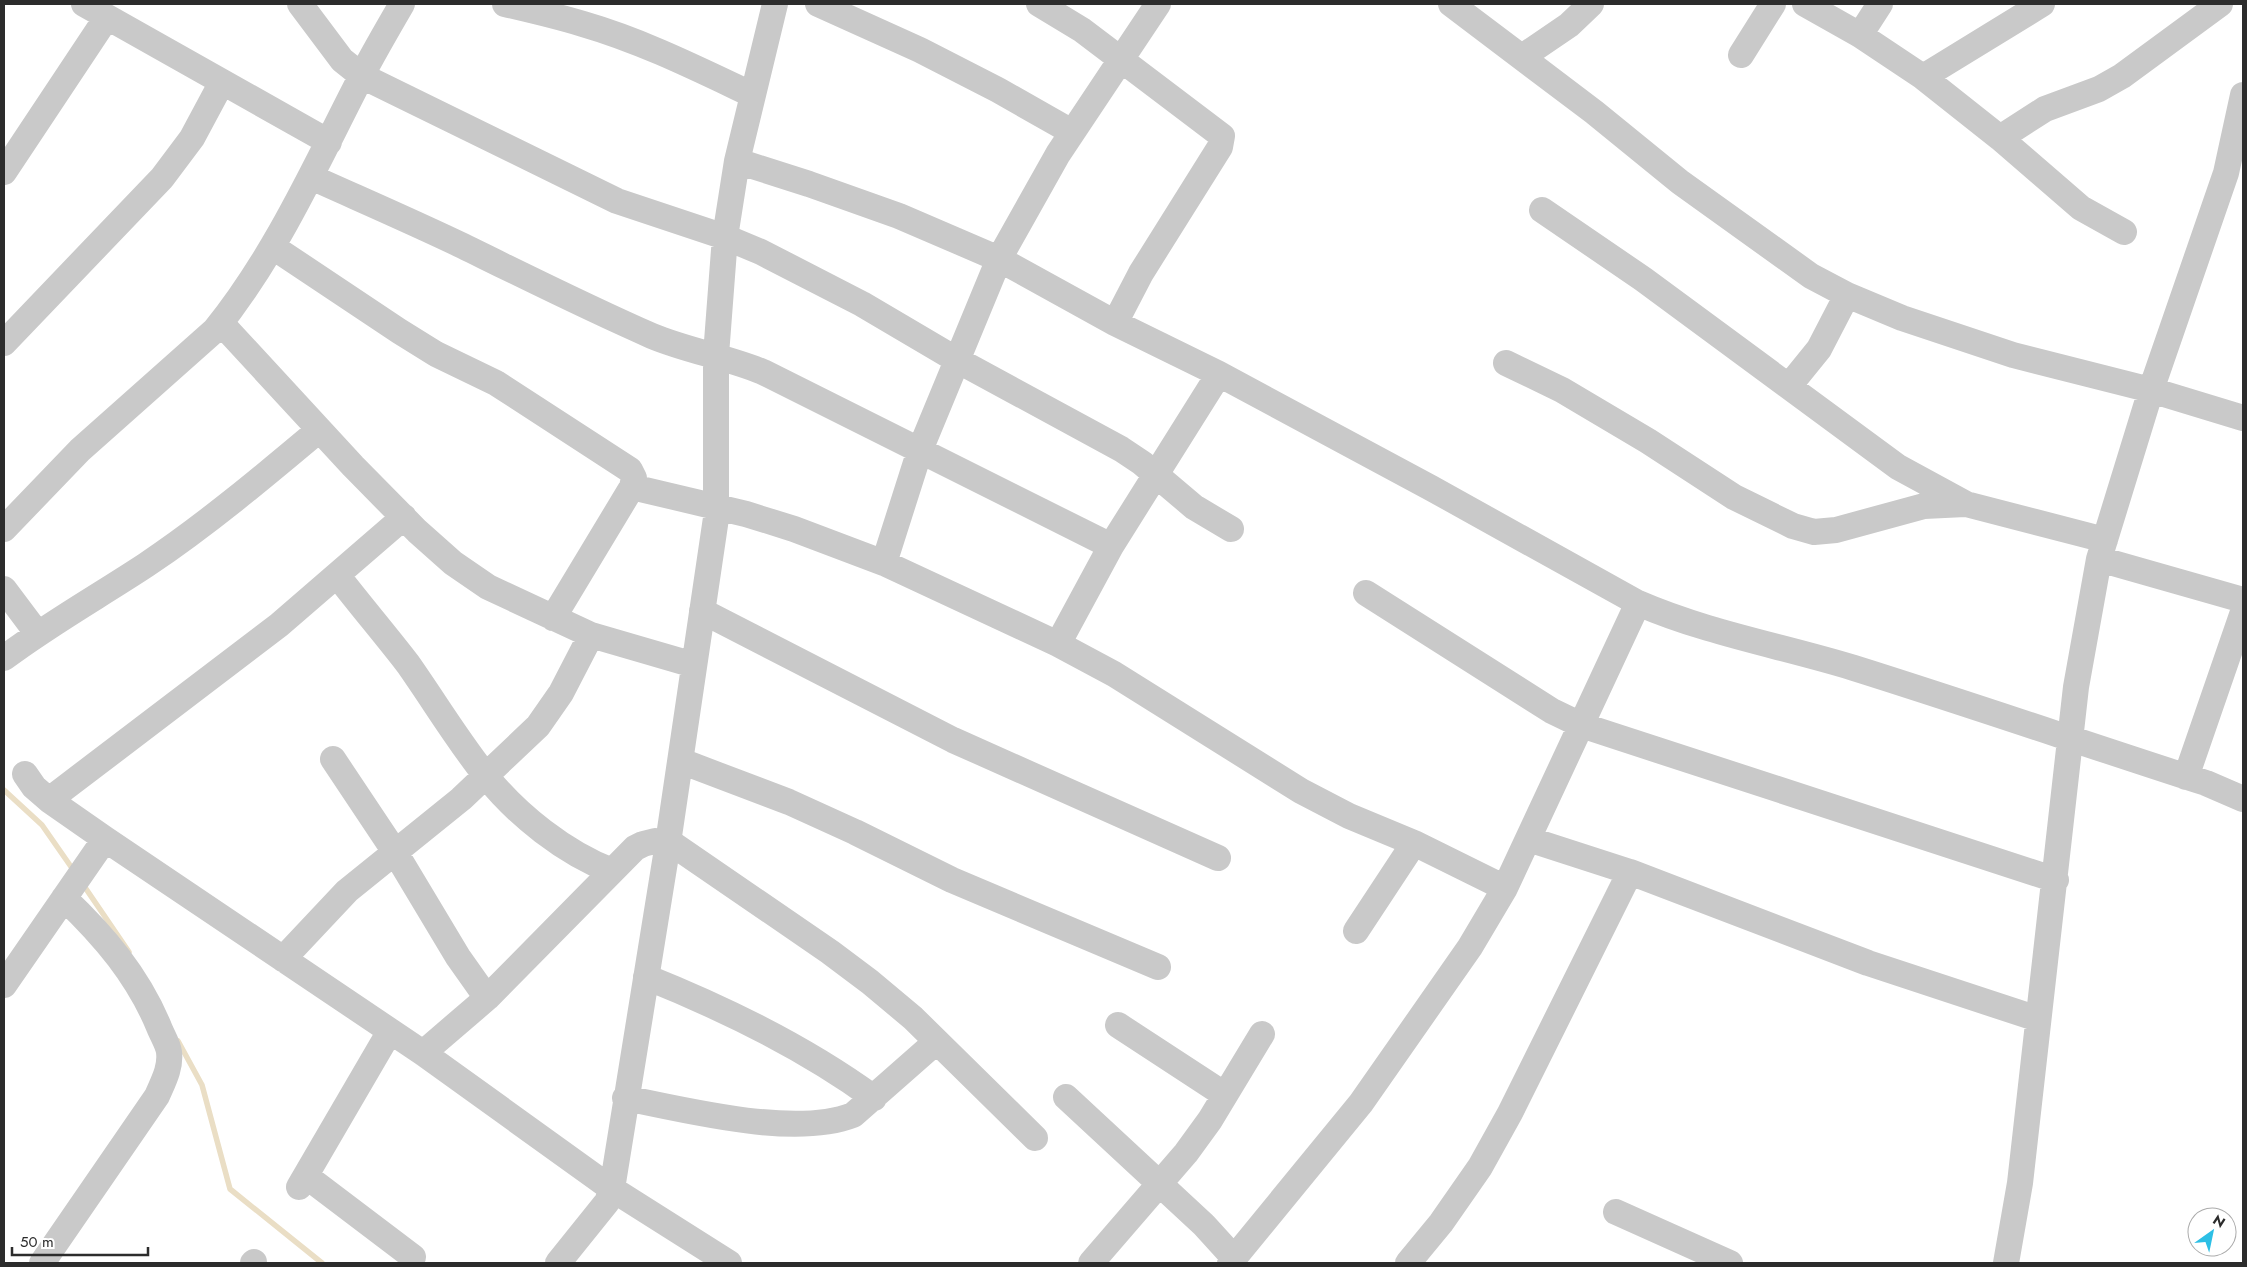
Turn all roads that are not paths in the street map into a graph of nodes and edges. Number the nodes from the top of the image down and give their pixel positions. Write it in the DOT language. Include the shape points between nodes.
graph roads {
  1 [pos="84,4"];
  2 [pos="300,4"];
  3 [pos="402,4"];
  4 [pos="505,4"];
  5 [pos="775,4"];
  6 [pos="818,4"];
  7 [pos="1039,4"];
  8 [pos="1158,4"];
  9 [pos="1452,4"];
  10 [pos="1591,4"];
  11 [pos="1773,4"];
  12 [pos="1805,4"];
  13 [pos="1880,4"];
  14 [pos="2042,4"];
  15 [pos="2220,4"];
  16 [pos="107,17"];
  17 [pos="1860,35"];
  18 [pos="1741,55"];
  19 [pos="1522,57"];
  20 [pos="1120,59"];
  21 [pos="362,76"];
  22 [pos="1923,78"];
  23 [pos="222,82"];
  24 [pos="753,95"];
  25 [pos="2243,95"];
  26 [pos="1072,132"];
  27 [pos="2000,138"];
  28 [pos="329,142"];
  29 [pos="737,161"];
  30 [pos="4,172"];
  31 [pos="2235,176"];
  32 [pos="311,177"];
  33 [pos="1542,210"];
  34 [pos="2124,232"];
  35 [pos="725,237"];
  36 [pos="273,246"];
  37 [pos="999,259"];
  38 [pos="1847,295"];
  39 [pos="221,323"];
  40 [pos="1115,324"];
  41 [pos="4,343"];
  42 [pos="716,355"];
  43 [pos="957,360"];
  44 [pos="1506,362"];
  45 [pos="1219,374"];
  46 [pos="1789,386"];
  47 [pos="2151,390"];
  48 [pos="2243,418"];
  49 [pos="319,430"];
  50 [pos="920,450"];
  51 [pos="1156,474"];
  52 [pos="632,486"];
  53 [pos="1966,504"];
  54 [pos="716,508"];
  55 [pos="404,518"];
  56 [pos="4,529"];
  57 [pos="1231,529"];
  58 [pos="1111,546"];
  59 [pos="2102,550"];
  60 [pos="884,563"];
  61 [pos="337,576"];
  62 [pos="4,589"];
  63 [pos="1366,593"];
  64 [pos="2243,600"];
  65 [pos="1638,603"];
  66 [pos="702,611"];
  67 [pos="2243,612"];
  68 [pos="553,618"];
  69 [pos="36,633"];
  70 [pos="591,634"];
  71 [pos="1058,644"];
  72 [pos="4,658"];
  73 [pos="694,665"];
  74 [pos="1581,724"];
  75 [pos="2072,739"];
  76 [pos="333,759"];
  77 [pos="681,761"];
  78 [pos="25,774"];
  79 [pos="486,776"];
  80 [pos="2186,777"];
  81 [pos="2243,798"];
  82 [pos="49,800"];
  83 [pos="105,839"];
  84 [pos="1528,839"];
  85 [pos="1414,842"];
  86 [pos="668,843"];
  87 [pos="395,852"];
  88 [pos="1218,858"];
  89 [pos="612,871"];
  90 [pos="1630,872"];
  91 [pos="2056,880"];
  92 [pos="1505,888"];
  93 [pos="64,898"];
  94 [pos="1356,931"];
  95 [pos="283,959"];
  96 [pos="1158,967"];
  97 [pos="646,977"];
  98 [pos="4,985"];
  99 [pos="487,998"];
  100 [pos="2038,1019"];
  101 [pos="1118,1025"];
  102 [pos="390,1031"];
  103 [pos="1262,1034"];
  104 [pos="936,1042"];
  105 [pos="423,1053"];
  106 [pos="1226,1095"];
  107 [pos="1066,1097"];
  108 [pos="625,1098"];
  109 [pos="874,1098"];
  110 [pos="1035,1138"];
  111 [pos="1158,1182"];
  112 [pos="612,1188"];
  113 [pos="1616,1212"];
  114 [pos="413,1257"];
  115 [pos="1232,1261"];
  116 [pos="42,1263"];
  117 [pos="558,1263"];
  118 [pos="729,1263"];
  119 [pos="1091,1263"];
  120 [pos="1408,1263"];
  121 [pos="1730,1263"];
  122 [pos="2006,1263"];
  1 -- 16 [label="street"];
  2 -- 21 [label="street" via="342,60"];
  3 -- 21 [label="street"];
  4 -- 24 [label="street" via="584,24 628,40"];
  5 -- 24 [label="street"];
  6 -- 26 [label="street" via="920,50"];
  7 -- 20 [label="street" via="1082,30"];
  8 -- 20 [label="street"];
  9 -- 19 [label="street"];
  10 -- 19 [label="street" via="1569,25"];
  11 -- 18 [label="street"];
  12 -- 17 [label="street"];
  13 -- 17 [label="street"];
  14 -- 22 [label="street"];
  15 -- 27 [label="street" via="2122,76 2099,90 2045,109"];
  16 -- 23 [label="street"];
  16 -- 30 [label="street"];
  17 -- 22 [label="street"];
  19 -- 38 [label="street" via="1759,240 1811,276"];
  20 -- 26 [label="street"];
  20 -- 40 [label="street" via="1209,124 1222,139 1141,273"];
  21 -- 28 [label="street"];
  21 -- 35 [label="street" via="616,202"];
  22 -- 27 [label="street"];
  23 -- 28 [label="street"];
  23 -- 41 [label="street" via="192,138 162,178"];
  24 -- 29 [label="street"];
  25 -- 31 [label="street"];
  26 -- 37 [label="street"];
  27 -- 34 [label="street" via="2081,208"];
  28 -- 32 [label="street"];
  29 -- 35 [label="street"];
  29 -- 37 [label="street" via="899,216"];
  31 -- 47 [label="street"];
  32 -- 36 [label="street"];
  32 -- 42 [label="street" via="654,337 694,352"];
  33 -- 46 [label="street"];
  35 -- 42 [label="street"];
  35 -- 43 [label="street" via="862,304"];
  36 -- 39 [label="street"];
  36 -- 52 [label="street" via="398,331 436,354 496,383 616,459 633,474"];
  37 -- 40 [label="street"];
  37 -- 43 [label="street"];
  38 -- 46 [label="street" via="1819,349"];
  38 -- 47 [label="street" via="1902,318 2013,355"];
  39 -- 49 [label="street"];
  39 -- 56 [label="street" via="80,450"];
  40 -- 45 [label="street"];
  42 -- 50 [label="street" via="763,372"];
  42 -- 54 [label="street"];
  43 -- 50 [label="street"];
  43 -- 51 [label="street" via="1121,449"];
  44 -- 53 [label="street" via="1562,390 1734,497 1793,526 1814,532 1836,530 1924,506"];
  45 -- 51 [label="street"];
  45 -- 65 [label="street"];
  46 -- 53 [label="street" via="1898,467"];
  47 -- 48 [label="street"];
  47 -- 59 [label="street"];
  49 -- 55 [label="street"];
  49 -- 69 [label="street" via="215,516 146,565"];
  50 -- 58 [label="street"];
  50 -- 60 [label="street"];
  51 -- 57 [label="street" via="1194,507"];
  51 -- 58 [label="street"];
  52 -- 54 [label="street"];
  52 -- 68 [label="street"];
  53 -- 59 [label="street"];
  54 -- 60 [label="street" via="794,528"];
  54 -- 66 [label="street"];
  55 -- 61 [label="street"];
  55 -- 68 [label="street" via="453,562 488,587"];
  58 -- 71 [label="street"];
  59 -- 64 [label="street"];
  59 -- 75 [label="street" via="2076,686"];
  60 -- 71 [label="street"];
  61 -- 79 [label="street" via="406,662"];
  61 -- 82 [label="street" via="279,625"];
  62 -- 69 [label="street"];
  63 -- 74 [label="street" via="1552,711"];
  65 -- 74 [label="street"];
  65 -- 75 [label="street" via="1702,628 1852,668"];
  66 -- 73 [label="street"];
  66 -- 88 [label="street" via="953,740"];
  67 -- 80 [label="street"];
  68 -- 70 [label="street"];
  69 -- 72 [label="street"];
  70 -- 73 [label="street"];
  70 -- 79 [label="street" via="561,693 538,726"];
  71 -- 85 [label="street" via="1114,674 1301,791 1348,816"];
  73 -- 77 [label="street"];
  74 -- 84 [label="street"];
  74 -- 91 [label="street"];
  75 -- 80 [label="street"];
  75 -- 91 [label="street"];
  76 -- 87 [label="street"];
  77 -- 86 [label="street"];
  77 -- 96 [label="street" via="788,802 952,880"];
  78 -- 82 [label="street"];
  79 -- 87 [label="street" via="434,823"];
  79 -- 89 [label="street" via="526,818 576,853"];
  80 -- 81 [label="street"];
  82 -- 83 [label="street"];
  83 -- 93 [label="street"];
  83 -- 95 [label="street"];
  84 -- 90 [label="street"];
  84 -- 92 [label="street"];
  85 -- 92 [label="street"];
  85 -- 94 [label="street"];
  86 -- 89 [label="street" via="655,841 635,848"];
  86 -- 97 [label="street"];
  86 -- 104 [label="street" via="830,952 913,1018"];
  87 -- 95 [label="street" via="347,891"];
  87 -- 99 [label="street" via="458,957"];
  89 -- 99 [label="street"];
  90 -- 100 [label="street" via="1868,962"];
  90 -- 120 [label="street" via="1480,1167"];
  91 -- 100 [label="street"];
  92 -- 115 [label="street" via="1470,947 1361,1103"];
  93 -- 98 [label="street"];
  93 -- 116 [label="street" via="90,922 135,978 150,1004 169,1051 168,1067 157,1096"];
  95 -- 102 [label="street"];
  97 -- 108 [label="street"];
  97 -- 109 [label="street" via="752,1024 817,1060"];
  99 -- 105 [label="street"];
  100 -- 122 [label="street" via="2020,1183"];
  101 -- 106 [label="street"];
  102 -- 105 [label="street"];
  102 -- 114 [label="street" via="303,1181"];
  103 -- 106 [label="street"];
  104 -- 109 [label="street"];
  104 -- 110 [label="street"];
  105 -- 112 [label="street"];
  106 -- 111 [label="street" via="1186,1152"];
  107 -- 111 [label="street"];
  108 -- 109 [label="street" via="708,1115 774,1123 840,1120 853,1115"];
  108 -- 112 [label="street"];
  111 -- 115 [label="street" via="1204,1225"];
  111 -- 119 [label="street"];
  112 -- 117 [label="street" via="607,1202"];
  112 -- 118 [label="street"];
  113 -- 121 [label="street"];
}
